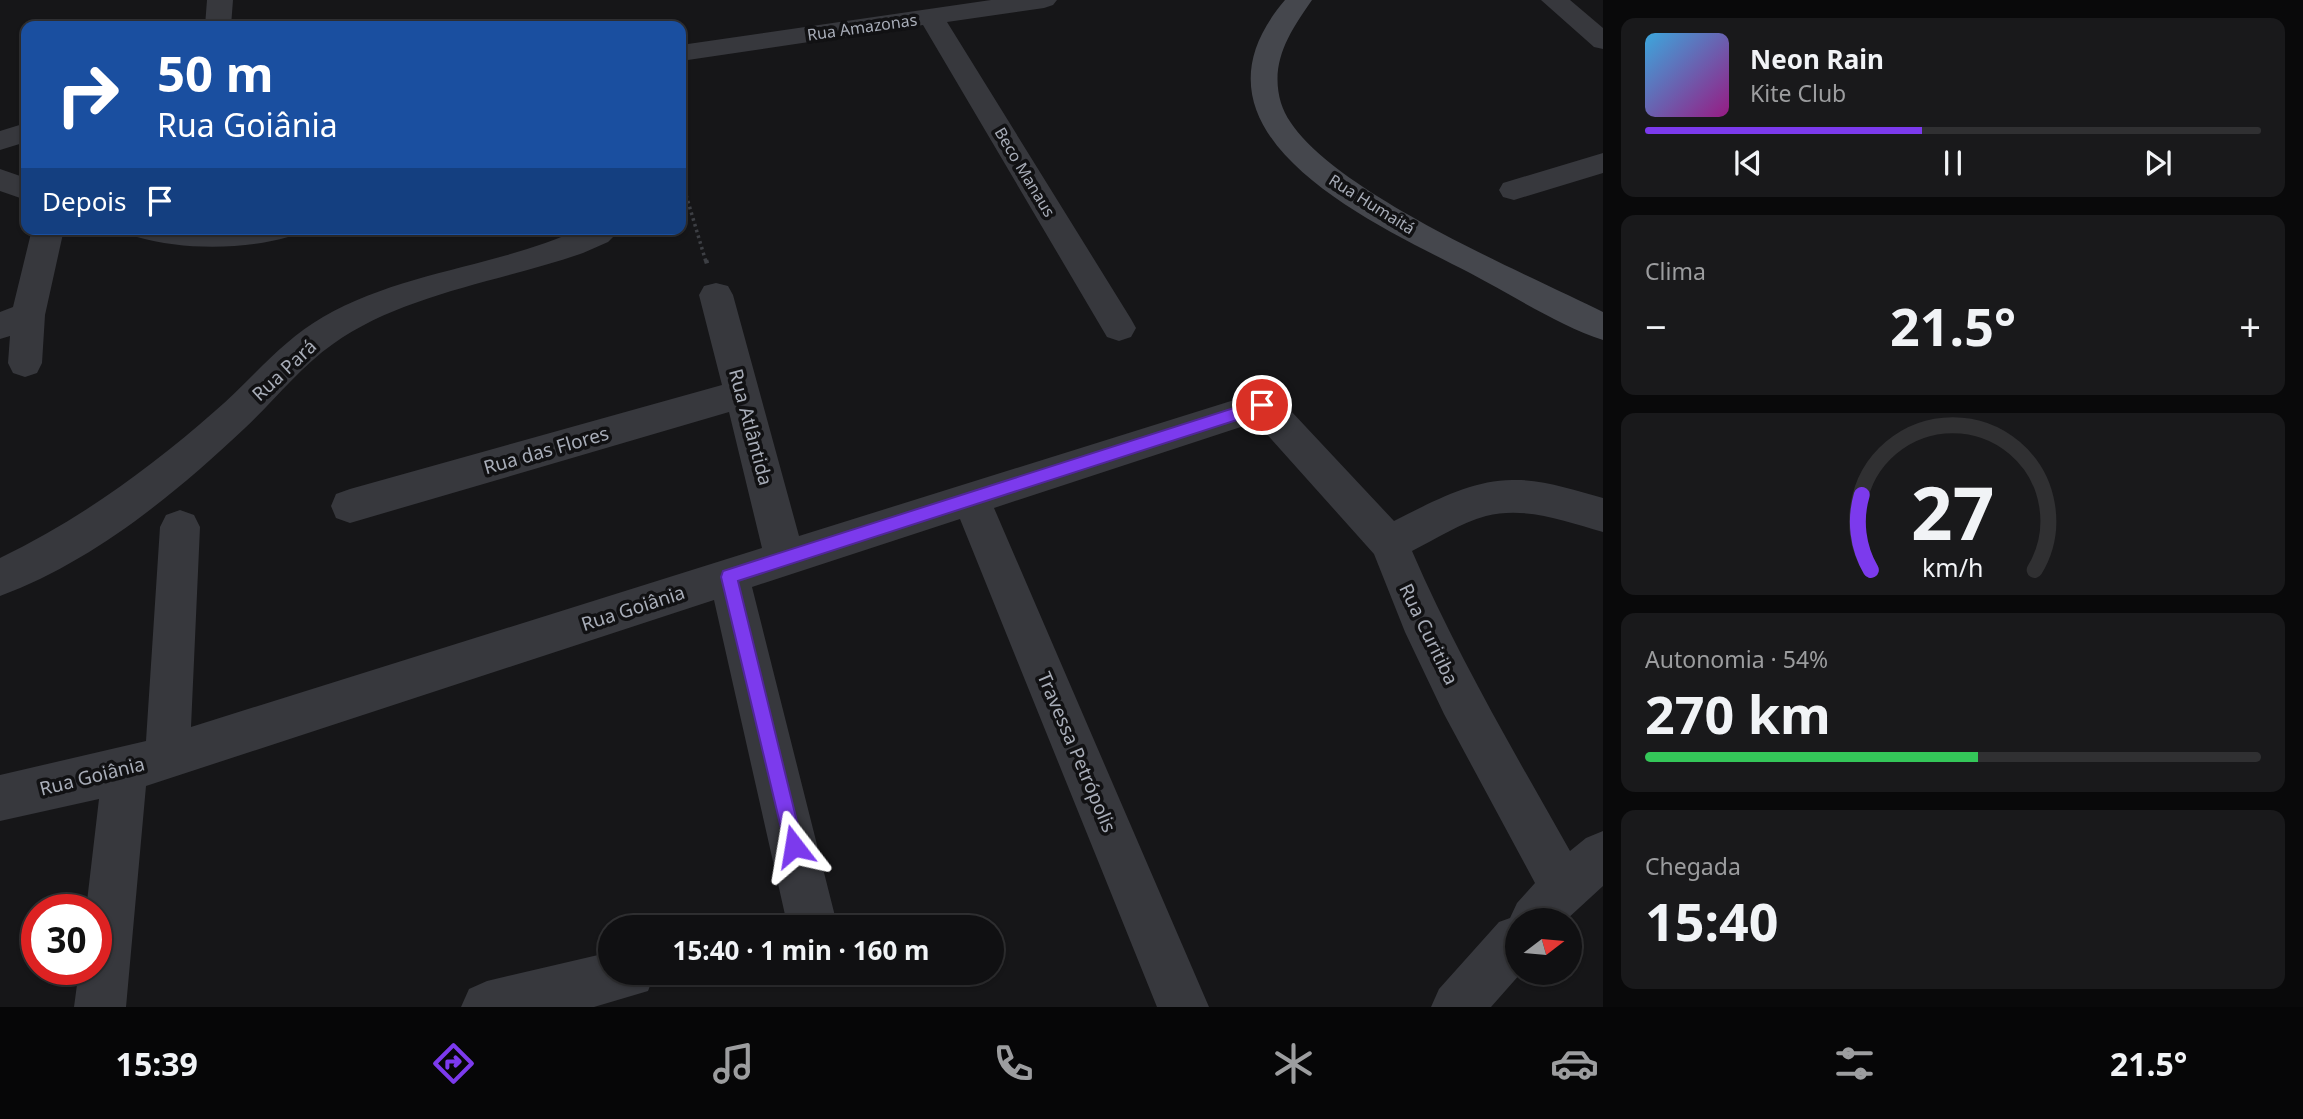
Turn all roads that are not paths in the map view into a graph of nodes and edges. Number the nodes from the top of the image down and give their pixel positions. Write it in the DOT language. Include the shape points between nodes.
graph roads {
  1 [pos="220,0"];
  2 [pos="1044,0"];
  3 [pos="1299,0"];
  4 [pos="1554,0"];
  5 [pos="931,17"];
  6 [pos="218,21"];
  7 [pos="1603,41"];
  8 [pos="686,53"];
  9 [pos="21,134"];
  10 [pos="0,141"];
  11 [pos="1603,163"];
  12 [pos="0,179"];
  13 [pos="21,188"];
  14 [pos="1514,190"];
  15 [pos="46,235"];
  16 [pos="591,235"];
  17 [pos="716,295"];
  18 [pos="14,320"];
  19 [pos="1603,327"];
  20 [pos="1119,328"];
  21 [pos="25,363"];
  22 [pos="742,394"];
  23 [pos="1262,405"];
  24 [pos="970,498"];
  25 [pos="350,506"];
  26 [pos="1603,515"];
  27 [pos="180,527"];
  28 [pos="1389,543"];
  29 [pos="785,559"];
  30 [pos="729,577"];
  31 [pos="0,578"];
  32 [pos="146,764"];
  33 [pos="0,798"];
  34 [pos="1603,855"];
  35 [pos="1549,904"];
  36 [pos="810,915"];
  37 [pos="1505,953"];
  38 [pos="598,981"];
  39 [pos="100,1007"];
  40 [pos="487,1007"];
  41 [pos="1183,1007"];
  42 [pos="1457,1007"];
  1 -- 6 [label="street"];
  2 -- 5 [label="street, Rua Amazonas"];
  3 -- 19 [label="street, Rua Humaitá" via="1277,28 1264,69 1264,92 1273,118 1291,145 1372,206"];
  4 -- 7 [label="street"];
  5 -- 8 [label="street, Rua Amazonas"];
  5 -- 20 [label="street, Beco Manaus"];
  9 -- 10 [label="street"];
  11 -- 14 [label="street"];
  12 -- 13 [label="street"];
  15 -- 18 [label="street"];
  16 -- 31 [label="street, Rua Pará" via="383,304 335,326 310,343 232,419 136,500 90,531"];
  17 -- 22 [label="street, Rua Atlântida"];
  18 -- 21 [label="street"];
  22 -- 25 [label="street, Rua das Flores"];
  22 -- 29 [label="street, Rua Atlântida"];
  23 -- 24 [label="street, Rua Goiânia"];
  23 -- 28 [label="street, Rua Curitiba"];
  24 -- 29 [label="street, Rua Goiânia"];
  24 -- 41 [label="street, Travessa Petrópolis"];
  26 -- 28 [label="street" via="1533,498 1496,497"];
  27 -- 32 [label="street"];
  28 -- 35 [label="street, Rua Curitiba"];
  29 -- 30 [label="street, Rua Goiânia"];
  30 -- 32 [label="street, Rua Goiânia"];
  30 -- 36 [label="street"];
  32 -- 33 [label="street, Rua Goiânia"];
  32 -- 39 [label="street"];
  34 -- 35 [label="street"];
  37 -- 42 [label="street"];
  38 -- 40 [label="street"];
}
